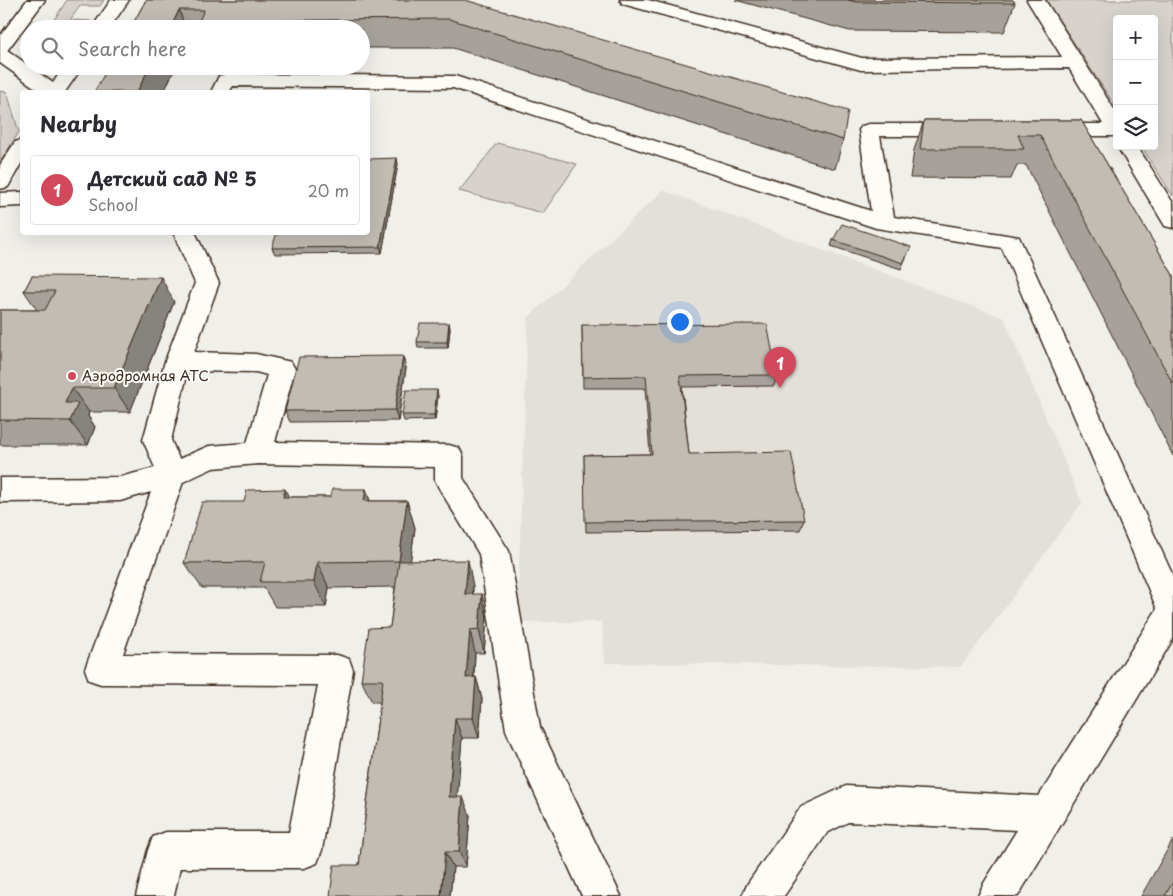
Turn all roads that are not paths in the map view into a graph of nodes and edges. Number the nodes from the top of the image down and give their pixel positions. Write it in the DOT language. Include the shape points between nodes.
graph roads {
  1 [pos="36,0"];
  2 [pos="120,0"];
  3 [pos="629,0"];
  4 [pos="1036,0"];
  5 [pos="21,20"];
  6 [pos="106,20"];
  7 [pos="20,21"];
  8 [pos="0,48"];
  9 [pos="0,54"];
  10 [pos="1075,62"];
  11 [pos="20,68"];
  12 [pos="30,75"];
  13 [pos="67,75"];
  14 [pos="349,87"];
  15 [pos="51,90"];
  16 [pos="56,90"];
  17 [pos="221,90"];
  18 [pos="1113,124"];
  19 [pos="977,130"];
  20 [pos="1035,130"];
  21 [pos="1113,130"];
  22 [pos="20,149"];
  23 [pos="1129,150"];
  24 [pos="0,182"];
  25 [pos="20,199"];
  26 [pos="0,200"];
  27 [pos="1173,221"];
  28 [pos="884,223"];
  29 [pos="185,235"];
  30 [pos="178,361"];
  31 [pos="258,453"];
  32 [pos="172,474"];
  33 [pos="0,490"];
  34 [pos="1048,814"];
  35 [pos="155,896"];
  36 [pos="602,896"];
  37 [pos="761,896"];
  38 [pos="997,896"];
  1 -- 5 [label="street"];
  2 -- 6 [label="street"];
  3 -- 10 [label="street" via="861,64"];
  4 -- 10 [label="street"];
  7 -- 8 [label="street"];
  9 -- 11 [label="street"];
  10 -- 18 [label="street"];
  12 -- 15 [label="street"];
  13 -- 16 [label="street"];
  14 -- 17 [label="street" via="226,80"];
  14 -- 28 [label="street" via="455,82"];
  19 -- 28 [label="street" via="869,130"];
  20 -- 21 [label="street"];
  22 -- 24 [label="street"];
  23 -- 27 [label="street"];
  25 -- 26 [label="street"];
  28 -- 34 [label="street" via="1011,242 1173,610"];
  29 -- 30 [label="street" via="207,283"];
  30 -- 31 [label="street" via="256,363 282,369"];
  30 -- 32 [label="street" via="157,440"];
  31 -- 32 [label="street" via="209,457"];
  31 -- 36 [label="street" via="449,456 450,480 494,551 522,730"];
  32 -- 33 [label="street" via="120,489"];
  32 -- 35 [label="street" via="101,668 337,670 304,850 166,850"];
  34 -- 37 [label="street" via="846,804 814,820"];
  34 -- 38 [label="street"];
}
